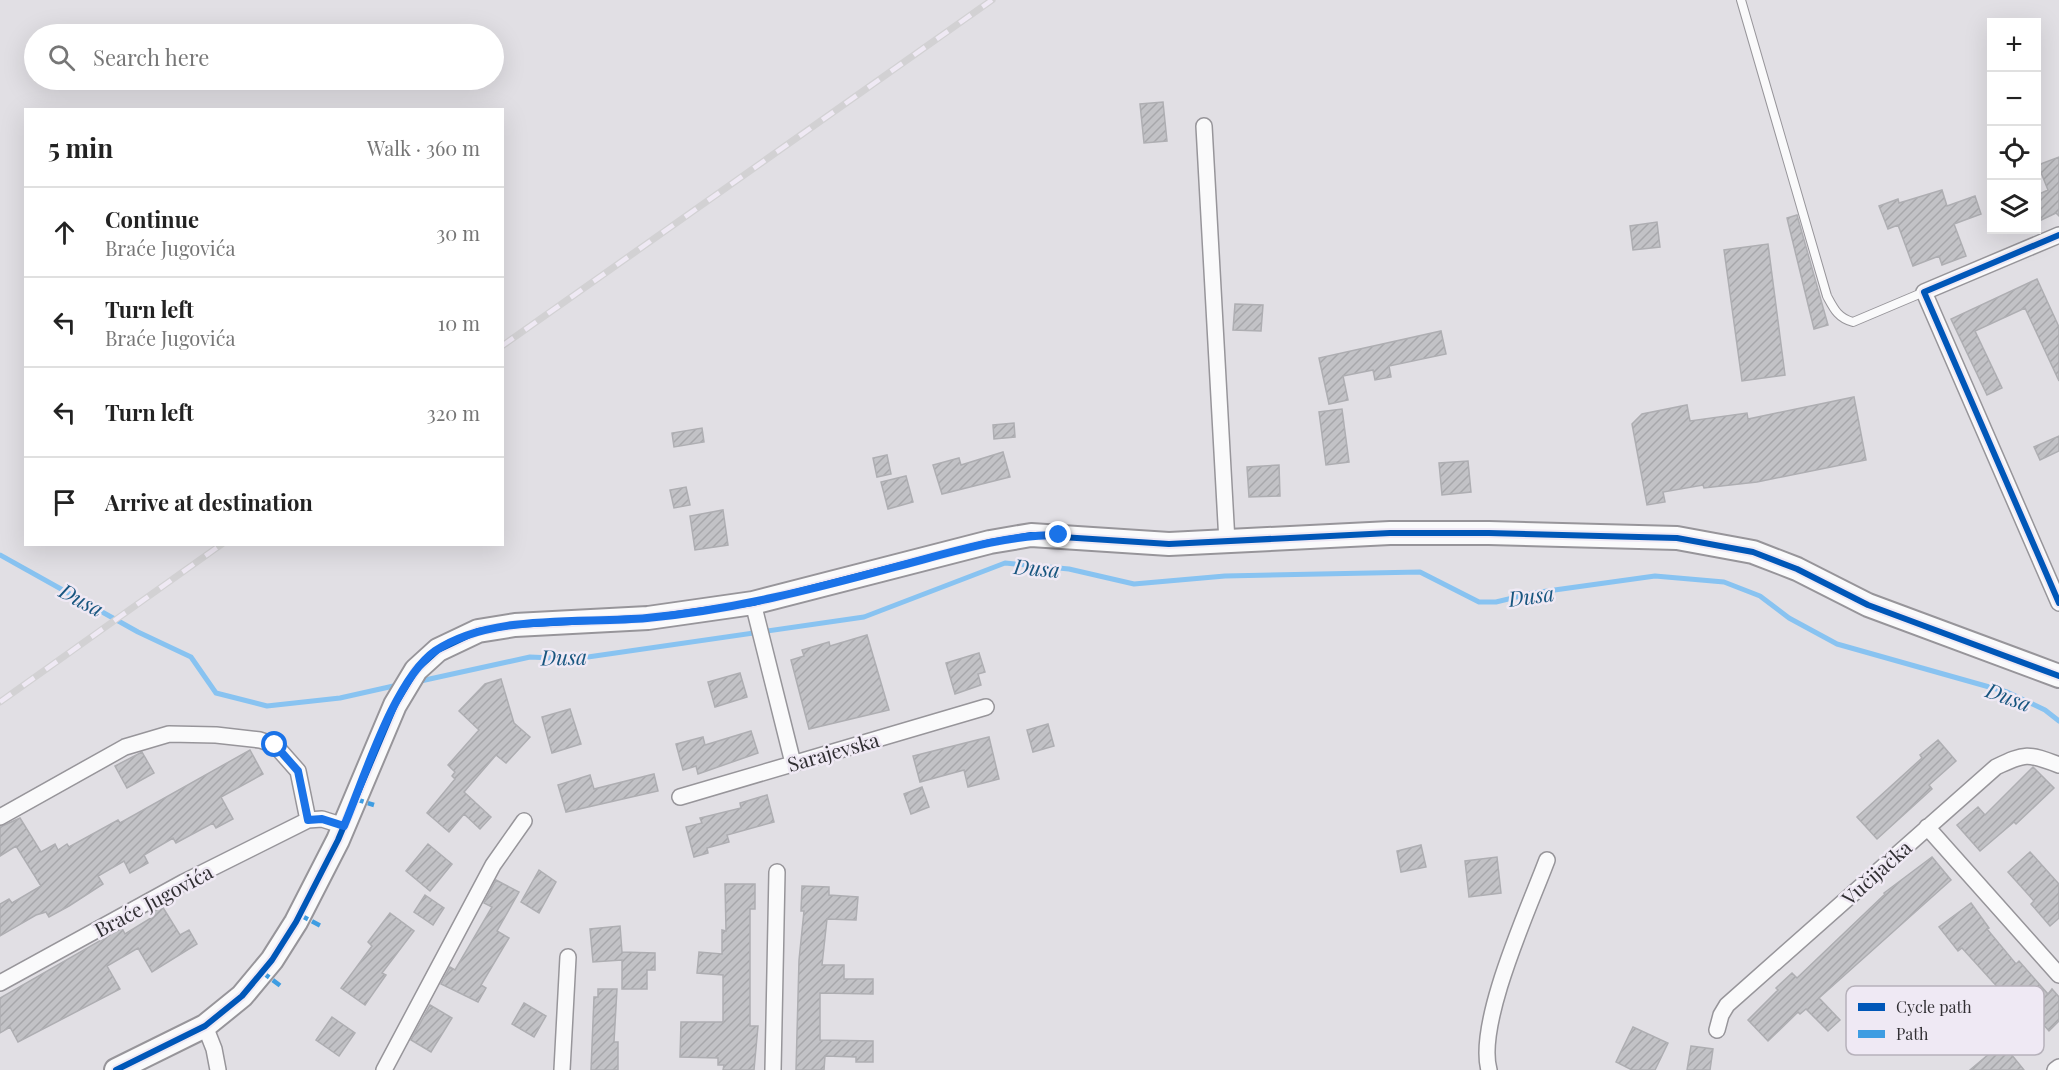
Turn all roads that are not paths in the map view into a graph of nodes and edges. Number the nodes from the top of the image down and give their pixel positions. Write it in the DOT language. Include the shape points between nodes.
graph roads {
  1 [pos="1741,0"];
  2 [pos="1204,126"];
  3 [pos="2059,235"];
  4 [pos="1924,292"];
  5 [pos="1227,542"];
  6 [pos="2059,603"];
  7 [pos="754,611"];
  8 [pos="2059,676"];
  9 [pos="986,707"];
  10 [pos="793,763"];
  11 [pos="2059,765"];
  12 [pos="680,797"];
  13 [pos="0,817"];
  14 [pos="308,820"];
  15 [pos="524,821"];
  16 [pos="344,826"];
  17 [pos="1927,827"];
  18 [pos="1547,860"];
  19 [pos="777,872"];
  20 [pos="568,957"];
  21 [pos="2059,975"];
  22 [pos="0,983"];
  23 [pos="205,1026"];
  24 [pos="1717,1030"];
  25 [pos="2059,1067"];
  26 [pos="116,1070"];
  27 [pos="218,1070"];
  28 [pos="384,1070"];
  29 [pos="562,1070"];
  30 [pos="773,1070"];
  31 [pos="1489,1070"];
  32 [pos="2055,1070"];
  1 -- 4 [label="lane" via="1827,296 1835,311 1853,322"];
  2 -- 5 [label="street"];
  3 -- 4 [label="street"];
  4 -- 6 [label="street"];
  5 -- 7 [label="main road" via="1136,543 1031,535 990,543"];
  5 -- 8 [label="main road" via="1390,533 1489,533 1677,538 1721,545 1797,569 1868,605"];
  7 -- 10 [label="street"];
  7 -- 16 [label="main road" via="515,625 478,631 438,650 416,670 395,705"];
  9 -- 10 [label="street, Sarajevska"];
  10 -- 12 [label="street, Sarajevska"];
  11 -- 17 [label="street, Vučijačka" via="2020,755 1996,767"];
  13 -- 14 [label="street" via="125,747 169,734 216,735 275,745 298,771"];
  14 -- 16 [label="street" via="322,819"];
  14 -- 22 [label="street, Braće Jugovića" via="184,882"];
  15 -- 28 [label="street" via="493,865"];
  16 -- 23 [label="main road" via="300,915 272,960 242,996"];
  17 -- 21 [label="street"];
  17 -- 24 [label="street, Vučijačka" via="1727,1005"];
  18 -- 31 [label="street" via="1490,1022"];
  19 -- 30 [label="street"];
  20 -- 29 [label="street"];
  23 -- 26 [label="main road"];
  23 -- 27 [label="street"];
  25 -- 32 [label="street"];
}
